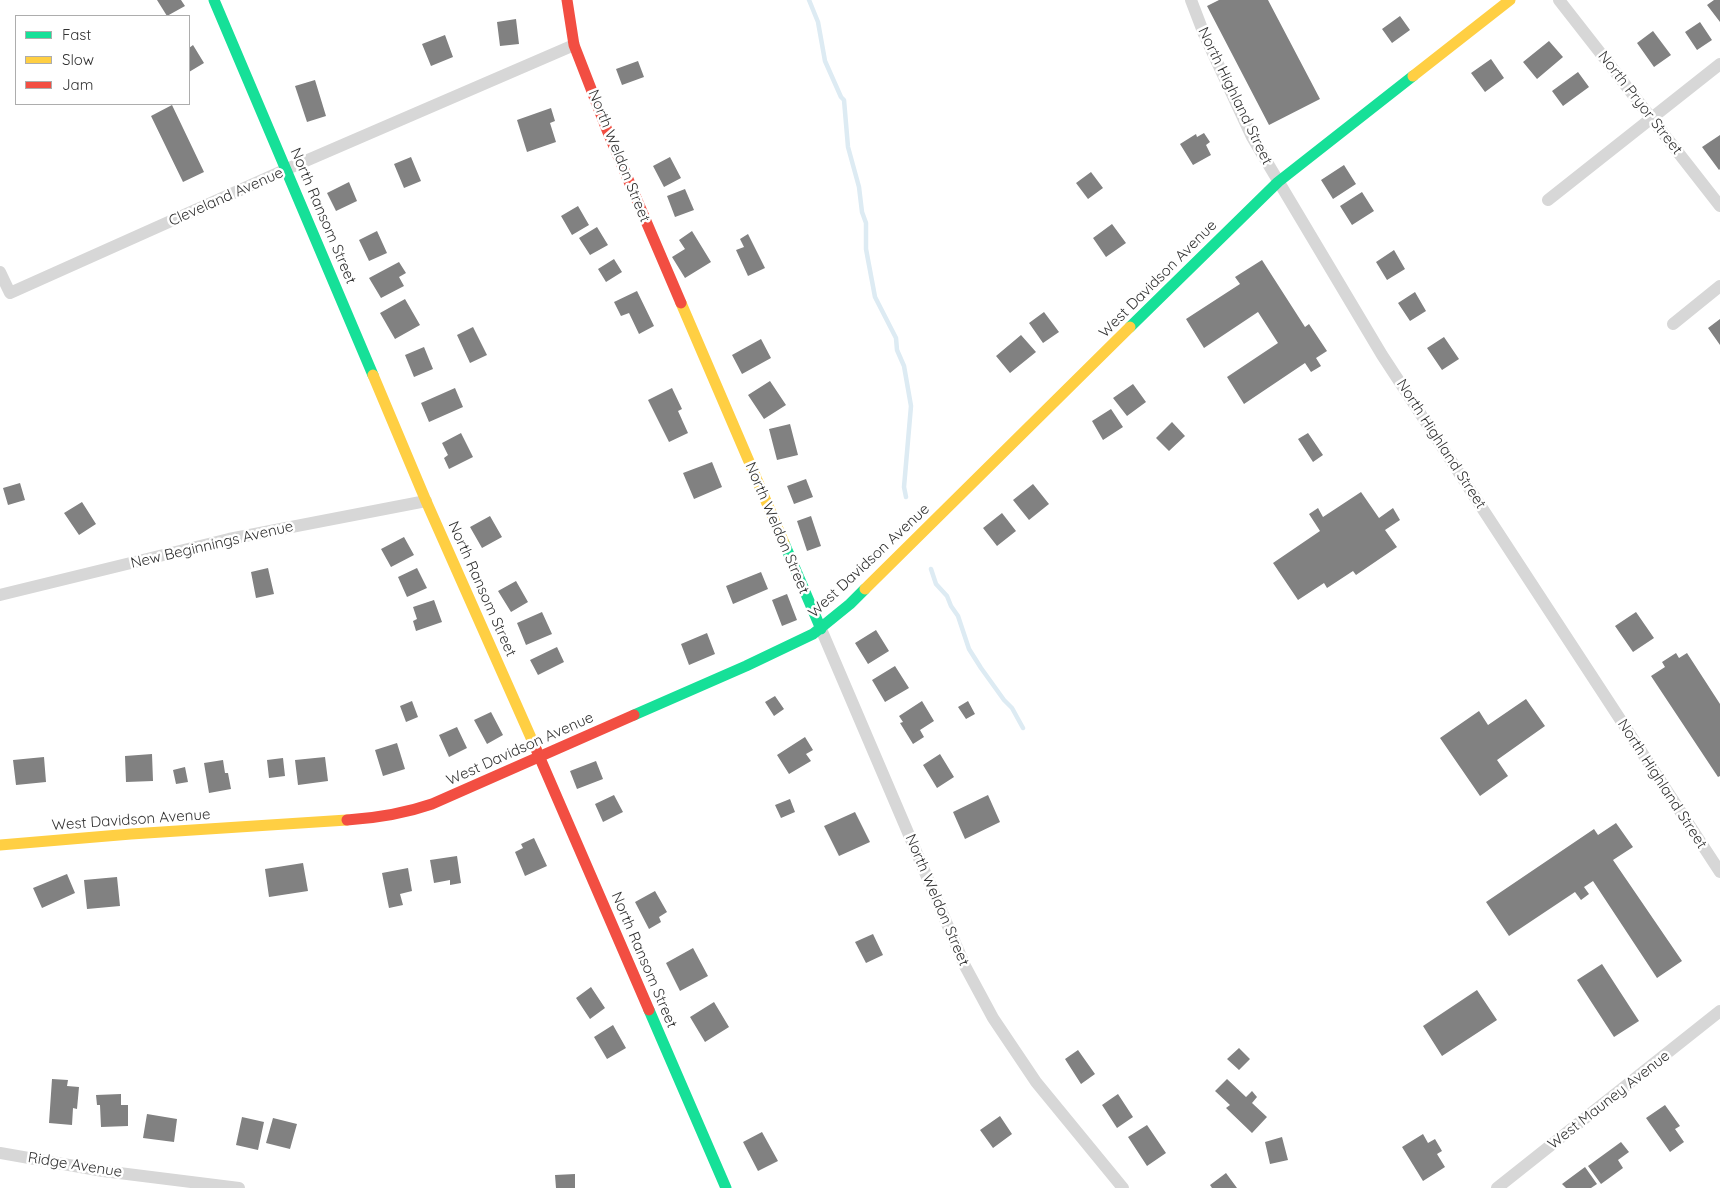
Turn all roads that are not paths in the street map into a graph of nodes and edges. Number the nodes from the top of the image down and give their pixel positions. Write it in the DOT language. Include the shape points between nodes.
graph roads {
  1 [pos="214,0"];
  2 [pos="567,0"];
  3 [pos="1190,0"];
  4 [pos="1510,0"];
  5 [pos="1559,0"];
  6 [pos="574,45"];
  7 [pos="1720,64"];
  8 [pos="1652,118"];
  9 [pos="287,169"];
  10 [pos="1278,182"];
  11 [pos="1548,200"];
  12 [pos="1720,206"];
  13 [pos="0,272"];
  14 [pos="1720,286"];
  15 [pos="1673,324"];
  16 [pos="426,501"];
  17 [pos="0,595"];
  18 [pos="820,629"];
  19 [pos="540,757"];
  20 [pos="0,845"];
  21 [pos="1720,872"];
  22 [pos="1720,1011"];
  23 [pos="0,1154"];
  24 [pos="239,1188"];
  25 [pos="726,1188"];
  26 [pos="1123,1188"];
  27 [pos="1497,1188"];
  1 -- 9 [label="street, North Ransom Street"];
  2 -- 6 [label="street, North Weldon Street"];
  3 -- 10 [label="street, North Highland Street" via="1252,137"];
  4 -- 10 [label="street, West Davidson Avenue"];
  5 -- 8 [label="street, North Pryor Street"];
  6 -- 9 [label="street, Cleveland Avenue"];
  6 -- 18 [label="street, North Weldon Street" via="607,130"];
  7 -- 8 [label="street"];
  8 -- 11 [label="street"];
  8 -- 12 [label="street, North Pryor Street"];
  9 -- 13 [label="street, Cleveland Avenue" via="10,293"];
  9 -- 16 [label="street, North Ransom Street"];
  10 -- 18 [label="street, West Davidson Avenue" via="850,604"];
  10 -- 21 [label="street, North Highland Street" via="1382,356"];
  14 -- 15 [label="street"];
  16 -- 17 [label="street, New Beginnings Avenue" via="229,539"];
  16 -- 19 [label="street, North Ransom Street"];
  18 -- 19 [label="street, West Davidson Avenue" via="746,666"];
  18 -- 26 [label="street, North Weldon Street" via="965,966 988,1009 1036,1082"];
  19 -- 20 [label="street, West Davidson Avenue" via="432,804 381,818"];
  19 -- 25 [label="street, North Ransom Street"];
  22 -- 27 [label="street, West Mauney Avenue"];
  23 -- 24 [label="street, Ridge Avenue"];
}
